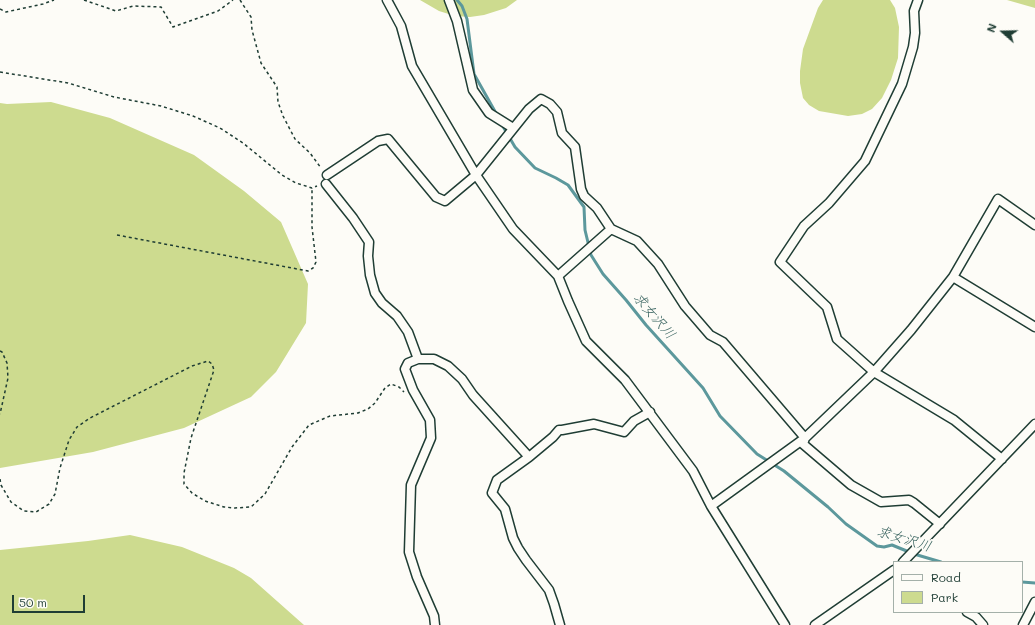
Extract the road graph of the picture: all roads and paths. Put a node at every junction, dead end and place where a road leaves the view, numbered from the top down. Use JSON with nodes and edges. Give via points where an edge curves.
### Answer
{"nodes":[{"id":1,"x":54,"y":0,"type":"edge"},
{"id":2,"x":84,"y":0,"type":"edge"},
{"id":3,"x":234,"y":0,"type":"edge"},
{"id":4,"x":240,"y":0,"type":"edge"},
{"id":5,"x":388,"y":0,"type":"edge"},
{"id":6,"x":449,"y":0,"type":"edge"},
{"id":7,"x":918,"y":0,"type":"edge"},
{"id":8,"x":0,"y":9,"type":"edge"},
{"id":9,"x":0,"y":72,"type":"edge"},
{"id":10,"x":513,"y":128,"type":"junction"},
{"id":11,"x":476,"y":175,"type":"junction"},
{"id":12,"x":327,"y":179,"type":"junction"},
{"id":13,"x":1035,"y":225,"type":"edge"},
{"id":14,"x":610,"y":229,"type":"junction"},
{"id":15,"x":117,"y":235,"type":"dead end"},
{"id":16,"x":558,"y":276,"type":"junction"},
{"id":17,"x":953,"y":277,"type":"junction"},
{"id":18,"x":1035,"y":327,"type":"edge"},
{"id":19,"x":0,"y":351,"type":"edge"},
{"id":20,"x":418,"y":359,"type":"junction"},
{"id":21,"x":874,"y":372,"type":"junction"},
{"id":22,"x":405,"y":393,"type":"dead end"},
{"id":23,"x":650,"y":412,"type":"junction"},
{"id":24,"x":0,"y":414,"type":"edge"},
{"id":25,"x":1035,"y":424,"type":"edge"},
{"id":26,"x":805,"y":438,"type":"junction"},
{"id":27,"x":529,"y":457,"type":"junction"},
{"id":28,"x":1002,"y":459,"type":"junction"},
{"id":29,"x":0,"y":479,"type":"edge"},
{"id":30,"x":711,"y":506,"type":"junction"},
{"id":31,"x":940,"y":524,"type":"junction"},
{"id":32,"x":904,"y":561,"type":"edge"},
{"id":33,"x":893,"y":571,"type":"edge"},
{"id":34,"x":1035,"y":602,"type":"edge"},
{"id":35,"x":969,"y":613,"type":"edge"},
{"id":36,"x":435,"y":625,"type":"edge"},
{"id":37,"x":560,"y":625,"type":"edge"},
{"id":38,"x":785,"y":625,"type":"edge"},
{"id":39,"x":815,"y":625,"type":"edge"},
{"id":40,"x":983,"y":625,"type":"edge"},
{"id":41,"x":1023,"y":625,"type":"edge"}],
"edges":[{"from":1,"to":8,"type":"path","via":[[6,12]]},
{"from":2,"to":3,"type":"path","via":[[116,11],[132,6],[161,6],[174,27],[218,11]]},
{"from":4,"to":12,"type":"path","via":[[251,17],[261,64],[277,87],[278,102],[283,116],[295,139],[310,153]]},
{"from":5,"to":11,"type":"street","via":[[402,26],[412,66]]},
{"from":6,"to":10,"type":"street","via":[[457,21],[473,90],[489,113]]},
{"from":7,"to":21,"type":"street","via":[[914,10],[915,33],[902,84],[865,161],[829,203],[804,226],[780,262],[827,307],[837,339]]},
{"from":9,"to":15,"type":"path","via":[[68,83],[114,97],[161,106],[220,128],[282,175],[312,188],[312,227],[316,262],[308,272]]},
{"from":10,"to":11,"type":"street"},
{"from":10,"to":14,"type":"street","via":[[541,99],[550,104],[557,112],[562,133],[574,146],[584,196]]},
{"from":11,"to":12,"type":"street","via":[[445,202],[436,196],[388,139],[378,140]]},
{"from":11,"to":16,"type":"street","via":[[513,229]]},
{"from":12,"to":20,"type":"street","via":[[369,242],[370,275],[375,293],[408,332]]},
{"from":13,"to":17,"type":"street","via":[[998,199]]},
{"from":14,"to":16,"type":"street"},
{"from":14,"to":26,"type":"street","via":[[637,242],[658,264],[685,306],[710,335],[723,342]]},
{"from":16,"to":23,"type":"street","via":[[586,341],[625,380]]},
{"from":17,"to":18,"type":"street"},
{"from":17,"to":21,"type":"street"},
{"from":19,"to":24,"type":"path","via":[[7,363],[8,378]]},
{"from":20,"to":27,"type":"street","via":[[434,359],[448,366]]},
{"from":20,"to":36,"type":"street","via":[[408,363],[405,369],[413,390],[430,420],[431,438],[411,486],[409,552],[434,616]]},
{"from":21,"to":26,"type":"street"},
{"from":21,"to":28,"type":"street","via":[[954,420]]},
{"from":22,"to":29,"type":"path","via":[[391,384],[368,409],[330,416],[309,425],[292,447],[265,494],[251,507],[224,507],[205,501],[184,484],[191,438],[214,370],[208,361],[192,366],[77,427],[69,440],[55,494],[49,504],[36,512],[24,512],[11,502]]},
{"from":23,"to":27,"type":"street","via":[[634,421],[624,432],[594,424],[559,430]]},
{"from":23,"to":30,"type":"street","via":[[693,471]]},
{"from":25,"to":28,"type":"street"},
{"from":26,"to":30,"type":"street"},
{"from":26,"to":31,"type":"street","via":[[803,444],[851,485],[881,502],[909,500]]},
{"from":27,"to":37,"type":"street","via":[[497,480],[492,493],[505,509],[518,548],[549,590]]},
{"from":28,"to":31,"type":"street"},
{"from":30,"to":38,"type":"street"},
{"from":31,"to":32,"type":"street"},
{"from":33,"to":39,"type":"street"},
{"from":34,"to":41,"type":"street"},
{"from":35,"to":40,"type":"street"}]}
